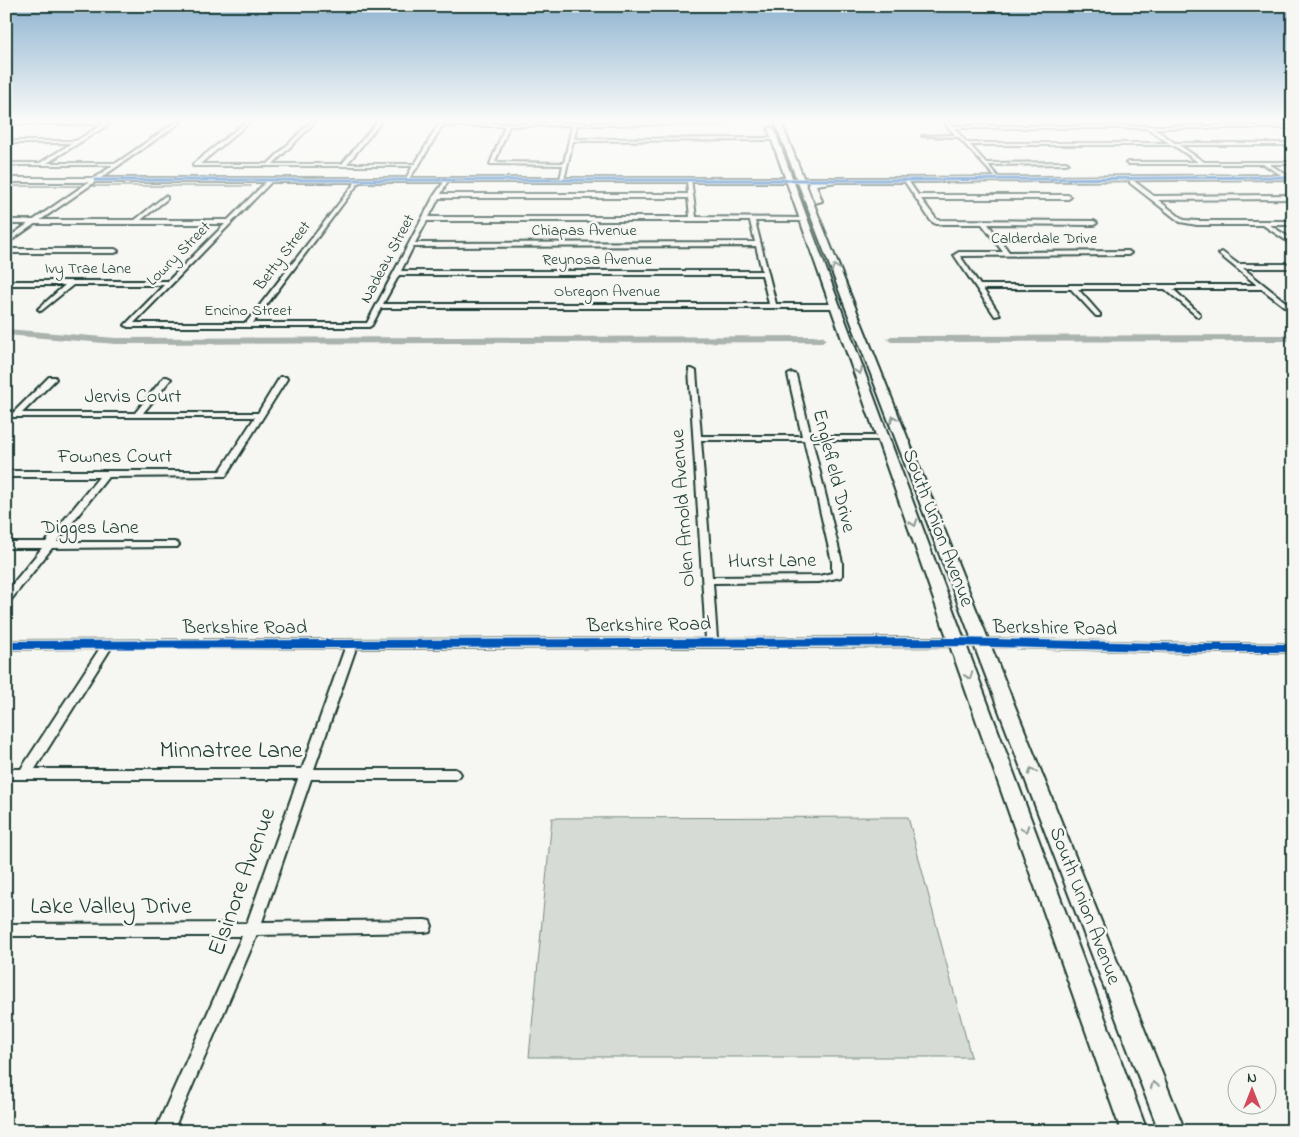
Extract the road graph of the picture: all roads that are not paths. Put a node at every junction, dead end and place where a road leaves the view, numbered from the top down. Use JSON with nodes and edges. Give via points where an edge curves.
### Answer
{"nodes":[{"id":1,"x":101,"y":175,"type":"edge"},
{"id":2,"x":410,"y":175,"type":"edge"},
{"id":3,"x":563,"y":175,"type":"edge"},
{"id":4,"x":786,"y":175,"type":"edge"},
{"id":5,"x":792,"y":175,"type":"edge"},
{"id":6,"x":798,"y":175,"type":"edge"},
{"id":7,"x":994,"y":175,"type":"edge"},
{"id":8,"x":997,"y":178,"type":"junction"},
{"id":9,"x":1200,"y":178,"type":"junction"},
{"id":10,"x":1291,"y":179,"type":"edge"},
{"id":11,"x":6,"y":180,"type":"edge"},
{"id":12,"x":94,"y":180,"type":"junction"},
{"id":13,"x":270,"y":180,"type":"junction"},
{"id":14,"x":358,"y":180,"type":"junction"},
{"id":15,"x":407,"y":180,"type":"junction"},
{"id":16,"x":446,"y":180,"type":"junction"},
{"id":17,"x":562,"y":180,"type":"junction"},
{"id":18,"x":689,"y":180,"type":"junction"},
{"id":19,"x":788,"y":180,"type":"junction"},
{"id":20,"x":800,"y":180,"type":"junction"},
{"id":21,"x":834,"y":180,"type":"junction"},
{"id":22,"x":905,"y":180,"type":"junction"},
{"id":23,"x":926,"y":182,"type":"junction"},
{"id":24,"x":1132,"y":182,"type":"junction"},
{"id":25,"x":437,"y":196,"type":"junction"},
{"id":26,"x":691,"y":196,"type":"junction"},
{"id":27,"x":918,"y":197,"type":"junction"},
{"id":28,"x":1068,"y":197,"type":"dead end"},
{"id":29,"x":1293,"y":197,"type":"edge"},
{"id":30,"x":165,"y":198,"type":"dead end"},
{"id":31,"x":1152,"y":198,"type":"junction"},
{"id":32,"x":796,"y":203,"type":"junction"},
{"id":33,"x":814,"y":214,"type":"junction"},
{"id":34,"x":425,"y":219,"type":"junction"},
{"id":35,"x":693,"y":219,"type":"junction"},
{"id":36,"x":752,"y":219,"type":"junction"},
{"id":37,"x":803,"y":219,"type":"junction"},
{"id":38,"x":6,"y":222,"type":"edge"},
{"id":39,"x":34,"y":222,"type":"junction"},
{"id":40,"x":136,"y":222,"type":"junction"},
{"id":41,"x":229,"y":222,"type":"junction"},
{"id":42,"x":984,"y":223,"type":"junction"},
{"id":43,"x":1094,"y":223,"type":"dead end"},
{"id":44,"x":1264,"y":223,"type":"junction"},
{"id":45,"x":1293,"y":223,"type":"edge"},
{"id":46,"x":6,"y":242,"type":"edge"},
{"id":47,"x":1293,"y":243,"type":"edge"},
{"id":48,"x":757,"y":244,"type":"junction"},
{"id":49,"x":412,"y":245,"type":"junction"},
{"id":50,"x":6,"y":250,"type":"edge"},
{"id":51,"x":115,"y":250,"type":"dead end"},
{"id":52,"x":1007,"y":253,"type":"junction"},
{"id":53,"x":1128,"y":253,"type":"dead end"},
{"id":54,"x":1222,"y":254,"type":"dead end"},
{"id":55,"x":1237,"y":266,"type":"junction"},
{"id":56,"x":1293,"y":266,"type":"edge"},
{"id":57,"x":396,"y":273,"type":"junction"},
{"id":58,"x":765,"y":273,"type":"junction"},
{"id":59,"x":6,"y":283,"type":"edge"},
{"id":60,"x":71,"y":283,"type":"junction"},
{"id":61,"x":169,"y":283,"type":"junction"},
{"id":62,"x":978,"y":286,"type":"junction"},
{"id":63,"x":1073,"y":287,"type":"junction"},
{"id":64,"x":1167,"y":287,"type":"junction"},
{"id":65,"x":1262,"y":287,"type":"junction"},
{"id":66,"x":379,"y":306,"type":"junction"},
{"id":67,"x":773,"y":306,"type":"junction"},
{"id":68,"x":835,"y":306,"type":"junction"},
{"id":69,"x":40,"y":309,"type":"dead end"},
{"id":70,"x":1293,"y":311,"type":"edge"},
{"id":71,"x":997,"y":315,"type":"dead end"},
{"id":72,"x":1098,"y":315,"type":"dead end"},
{"id":73,"x":1198,"y":315,"type":"dead end"},
{"id":74,"x":128,"y":325,"type":"joint"},
{"id":75,"x":248,"y":325,"type":"junction"},
{"id":76,"x":369,"y":325,"type":"joint"},
{"id":77,"x":692,"y":371,"type":"dead end"},
{"id":78,"x":792,"y":375,"type":"dead end"},
{"id":79,"x":52,"y":379,"type":"dead end"},
{"id":80,"x":167,"y":379,"type":"dead end"},
{"id":81,"x":282,"y":379,"type":"dead end"},
{"id":82,"x":10,"y":415,"type":"edge"},
{"id":83,"x":137,"y":415,"type":"junction"},
{"id":84,"x":260,"y":415,"type":"junction"},
{"id":85,"x":697,"y":438,"type":"junction"},
{"id":86,"x":807,"y":438,"type":"junction"},
{"id":87,"x":883,"y":438,"type":"junction"},
{"id":88,"x":6,"y":474,"type":"edge"},
{"id":89,"x":106,"y":474,"type":"junction"},
{"id":90,"x":6,"y":545,"type":"edge"},
{"id":91,"x":50,"y":545,"type":"junction"},
{"id":92,"x":174,"y":545,"type":"dead end"},
{"id":93,"x":837,"y":575,"type":"joint"},
{"id":94,"x":707,"y":580,"type":"junction"},
{"id":95,"x":6,"y":599,"type":"edge"},
{"id":96,"x":712,"y":642,"type":"junction"},
{"id":97,"x":957,"y":642,"type":"junction"},
{"id":98,"x":6,"y":644,"type":"edge"},
{"id":99,"x":108,"y":644,"type":"junction"},
{"id":100,"x":352,"y":644,"type":"junction"},
{"id":101,"x":982,"y":644,"type":"junction"},
{"id":102,"x":1293,"y":648,"type":"edge"},
{"id":103,"x":6,"y":774,"type":"edge"},
{"id":104,"x":25,"y":774,"type":"junction"},
{"id":105,"x":306,"y":774,"type":"junction"},
{"id":106,"x":455,"y":774,"type":"dead end"},
{"id":107,"x":425,"y":926,"type":"dead end"},
{"id":108,"x":252,"y":929,"type":"junction"},
{"id":109,"x":6,"y":930,"type":"edge"},
{"id":110,"x":164,"y":1131,"type":"edge"},
{"id":111,"x":1134,"y":1131,"type":"edge"},
{"id":112,"x":1172,"y":1131,"type":"edge"}],
"edges":[{"from":1,"to":12,"type":"street"},
{"from":2,"to":15,"type":"street"},
{"from":3,"to":17,"type":"street"},
{"from":4,"to":19,"type":"main road","name":"South Union Avenue"},
{"from":5,"to":20,"type":"main road"},
{"from":6,"to":20,"type":"main road","name":"South Union Avenue"},
{"from":7,"to":8,"type":"street"},
{"from":8,"to":9,"type":"main road"},
{"from":8,"to":22,"type":"main road"},
{"from":8,"to":23,"type":"main road"},
{"from":9,"to":10,"type":"main road"},
{"from":9,"to":24,"type":"main road"},
{"from":10,"to":24,"type":"main road"},
{"from":11,"to":12,"type":"main road"},
{"from":12,"to":13,"type":"main road"},
{"from":12,"to":39,"type":"street"},
{"from":13,"to":14,"type":"main road"},
{"from":13,"to":41,"type":"street","name":"Lowry Street"},
{"from":14,"to":15,"type":"main road"},
{"from":14,"to":75,"type":"street","name":"Betty Street"},
{"from":15,"to":16,"type":"main road"},
{"from":16,"to":17,"type":"main road"},
{"from":16,"to":25,"type":"street","name":"Nadeau Street"},
{"from":17,"to":18,"type":"main road"},
{"from":18,"to":19,"type":"main road"},
{"from":18,"to":26,"type":"street"},
{"from":19,"to":20,"type":"main road"},
{"from":19,"to":32,"type":"main road","name":"South Union Avenue"},
{"from":19,"to":33,"type":"main road","via":[[796,184],[803,201]]},
{"from":20,"to":21,"type":"main road"},
{"from":20,"to":33,"type":"main road","name":"South Union Avenue"},
{"from":21,"to":22,"type":"main road"},
{"from":21,"to":33,"type":"main road","via":[[812,184],[819,202]]},
{"from":22,"to":23,"type":"main road"},
{"from":22,"to":27,"type":"street"},
{"from":23,"to":24,"type":"main road"},
{"from":24,"to":31,"type":"street"},
{"from":25,"to":26,"type":"street"},
{"from":25,"to":34,"type":"street","name":"Nadeau Street"},
{"from":26,"to":35,"type":"street"},
{"from":27,"to":28,"type":"street"},
{"from":27,"to":42,"type":"street","via":[[936,222]]},
{"from":29,"to":31,"type":"street"},
{"from":30,"to":40,"type":"street"},
{"from":31,"to":44,"type":"street","via":[[1182,221]]},
{"from":32,"to":33,"type":"main road","via":[[805,209],[811,222]]},
{"from":32,"to":37,"type":"main road","name":"South Union Avenue"},
{"from":101,"to":33,"type":"main road","name":"South Union Avenue","one_way":true},
{"from":34,"to":35,"type":"street"},
{"from":34,"to":49,"type":"street","name":"Nadeau Street"},
{"from":35,"to":36,"type":"street"},
{"from":36,"to":37,"type":"street"},
{"from":36,"to":48,"type":"street"},
{"from":37,"to":68,"type":"main road","name":"South Union Avenue"},
{"from":38,"to":39,"type":"street"},
{"from":39,"to":40,"type":"street"},
{"from":39,"to":46,"type":"street"},
{"from":40,"to":41,"type":"street"},
{"from":41,"to":61,"type":"street","name":"Lowry Street"},
{"from":42,"to":43,"type":"street"},
{"from":42,"to":52,"type":"street"},
{"from":44,"to":45,"type":"street"},
{"from":44,"to":47,"type":"street"},
{"from":48,"to":49,"type":"street","name":"Chiapas Avenue"},
{"from":48,"to":58,"type":"street"},
{"from":49,"to":57,"type":"street","name":"Nadeau Street"},
{"from":50,"to":51,"type":"street"},
{"from":52,"to":53,"type":"street","name":"Calderdale Drive"},
{"from":52,"to":62,"type":"street","name":"Calderdale Drive","via":[[957,256]]},
{"from":54,"to":55,"type":"street"},
{"from":55,"to":56,"type":"street"},
{"from":55,"to":65,"type":"street"},
{"from":57,"to":58,"type":"street","name":"Reynosa Avenue"},
{"from":57,"to":66,"type":"street","name":"Nadeau Street"},
{"from":58,"to":67,"type":"street"},
{"from":59,"to":60,"type":"street","name":"Ivy Trae Lane"},
{"from":60,"to":61,"type":"street","name":"Ivy Trae Lane"},
{"from":60,"to":69,"type":"street"},
{"from":61,"to":74,"type":"street","name":"Lowry Street"},
{"from":62,"to":63,"type":"street"},
{"from":62,"to":71,"type":"street"},
{"from":63,"to":64,"type":"street"},
{"from":63,"to":72,"type":"street"},
{"from":64,"to":65,"type":"street"},
{"from":64,"to":73,"type":"street"},
{"from":65,"to":70,"type":"street"},
{"from":66,"to":67,"type":"street","name":"Obregon Avenue"},
{"from":66,"to":76,"type":"street","name":"Nadeau Street"},
{"from":67,"to":68,"type":"street","name":"Obregon Avenue"},
{"from":68,"to":87,"type":"main road","name":"South Union Avenue","one_way":true},
{"from":74,"to":75,"type":"street","name":"Encino Street"},
{"from":75,"to":76,"type":"street","name":"Encino Street"},
{"from":77,"to":85,"type":"street","name":"Olen Arnold Avenue"},
{"from":78,"to":86,"type":"street","name":"Englefield Drive"},
{"from":79,"to":82,"type":"street"},
{"from":80,"to":83,"type":"street"},
{"from":81,"to":84,"type":"street"},
{"from":82,"to":83,"type":"street","name":"Jervis Court"},
{"from":83,"to":84,"type":"street","name":"Jervis Court"},
{"from":84,"to":89,"type":"street","name":"Fownes Court","via":[[223,474]]},
{"from":85,"to":86,"type":"street"},
{"from":85,"to":94,"type":"street","name":"Olen Arnold Avenue"},
{"from":86,"to":87,"type":"street"},
{"from":86,"to":93,"type":"street","name":"Englefield Drive","via":[[837,562]]},
{"from":87,"to":97,"type":"main road","name":"South Union Avenue","one_way":true},
{"from":88,"to":89,"type":"street","name":"Fownes Court"},
{"from":89,"to":91,"type":"street"},
{"from":90,"to":91,"type":"street","name":"Digges Lane"},
{"from":91,"to":92,"type":"street","name":"Digges Lane"},
{"from":91,"to":95,"type":"street"},
{"from":93,"to":94,"type":"street","name":"Hurst Lane","via":[[819,579]]},
{"from":94,"to":96,"type":"street","name":"Olen Arnold Avenue"},
{"from":96,"to":97,"type":"street","name":"Berkshire Road"},
{"from":96,"to":100,"type":"street","name":"Berkshire Road"},
{"from":97,"to":101,"type":"street","name":"Berkshire Road"},
{"from":97,"to":111,"type":"main road","name":"South Union Avenue","one_way":true},
{"from":98,"to":99,"type":"street","name":"Berkshire Road"},
{"from":99,"to":100,"type":"street","name":"Berkshire Road"},
{"from":99,"to":104,"type":"street"},
{"from":100,"to":105,"type":"street","name":"Elsinore Avenue"},
{"from":101,"to":102,"type":"street","name":"Berkshire Road"},
{"from":112,"to":101,"type":"main road","name":"South Union Avenue","one_way":true},
{"from":103,"to":104,"type":"street","name":"Minnatree Lane"},
{"from":104,"to":105,"type":"street","name":"Minnatree Lane"},
{"from":105,"to":106,"type":"street","name":"Minnatree Lane"},
{"from":105,"to":108,"type":"street","name":"Elsinore Avenue"},
{"from":107,"to":108,"type":"street","name":"Lake Valley Drive"},
{"from":108,"to":109,"type":"street","name":"Lake Valley Drive"},
{"from":108,"to":110,"type":"street","name":"Elsinore Avenue"}]}
